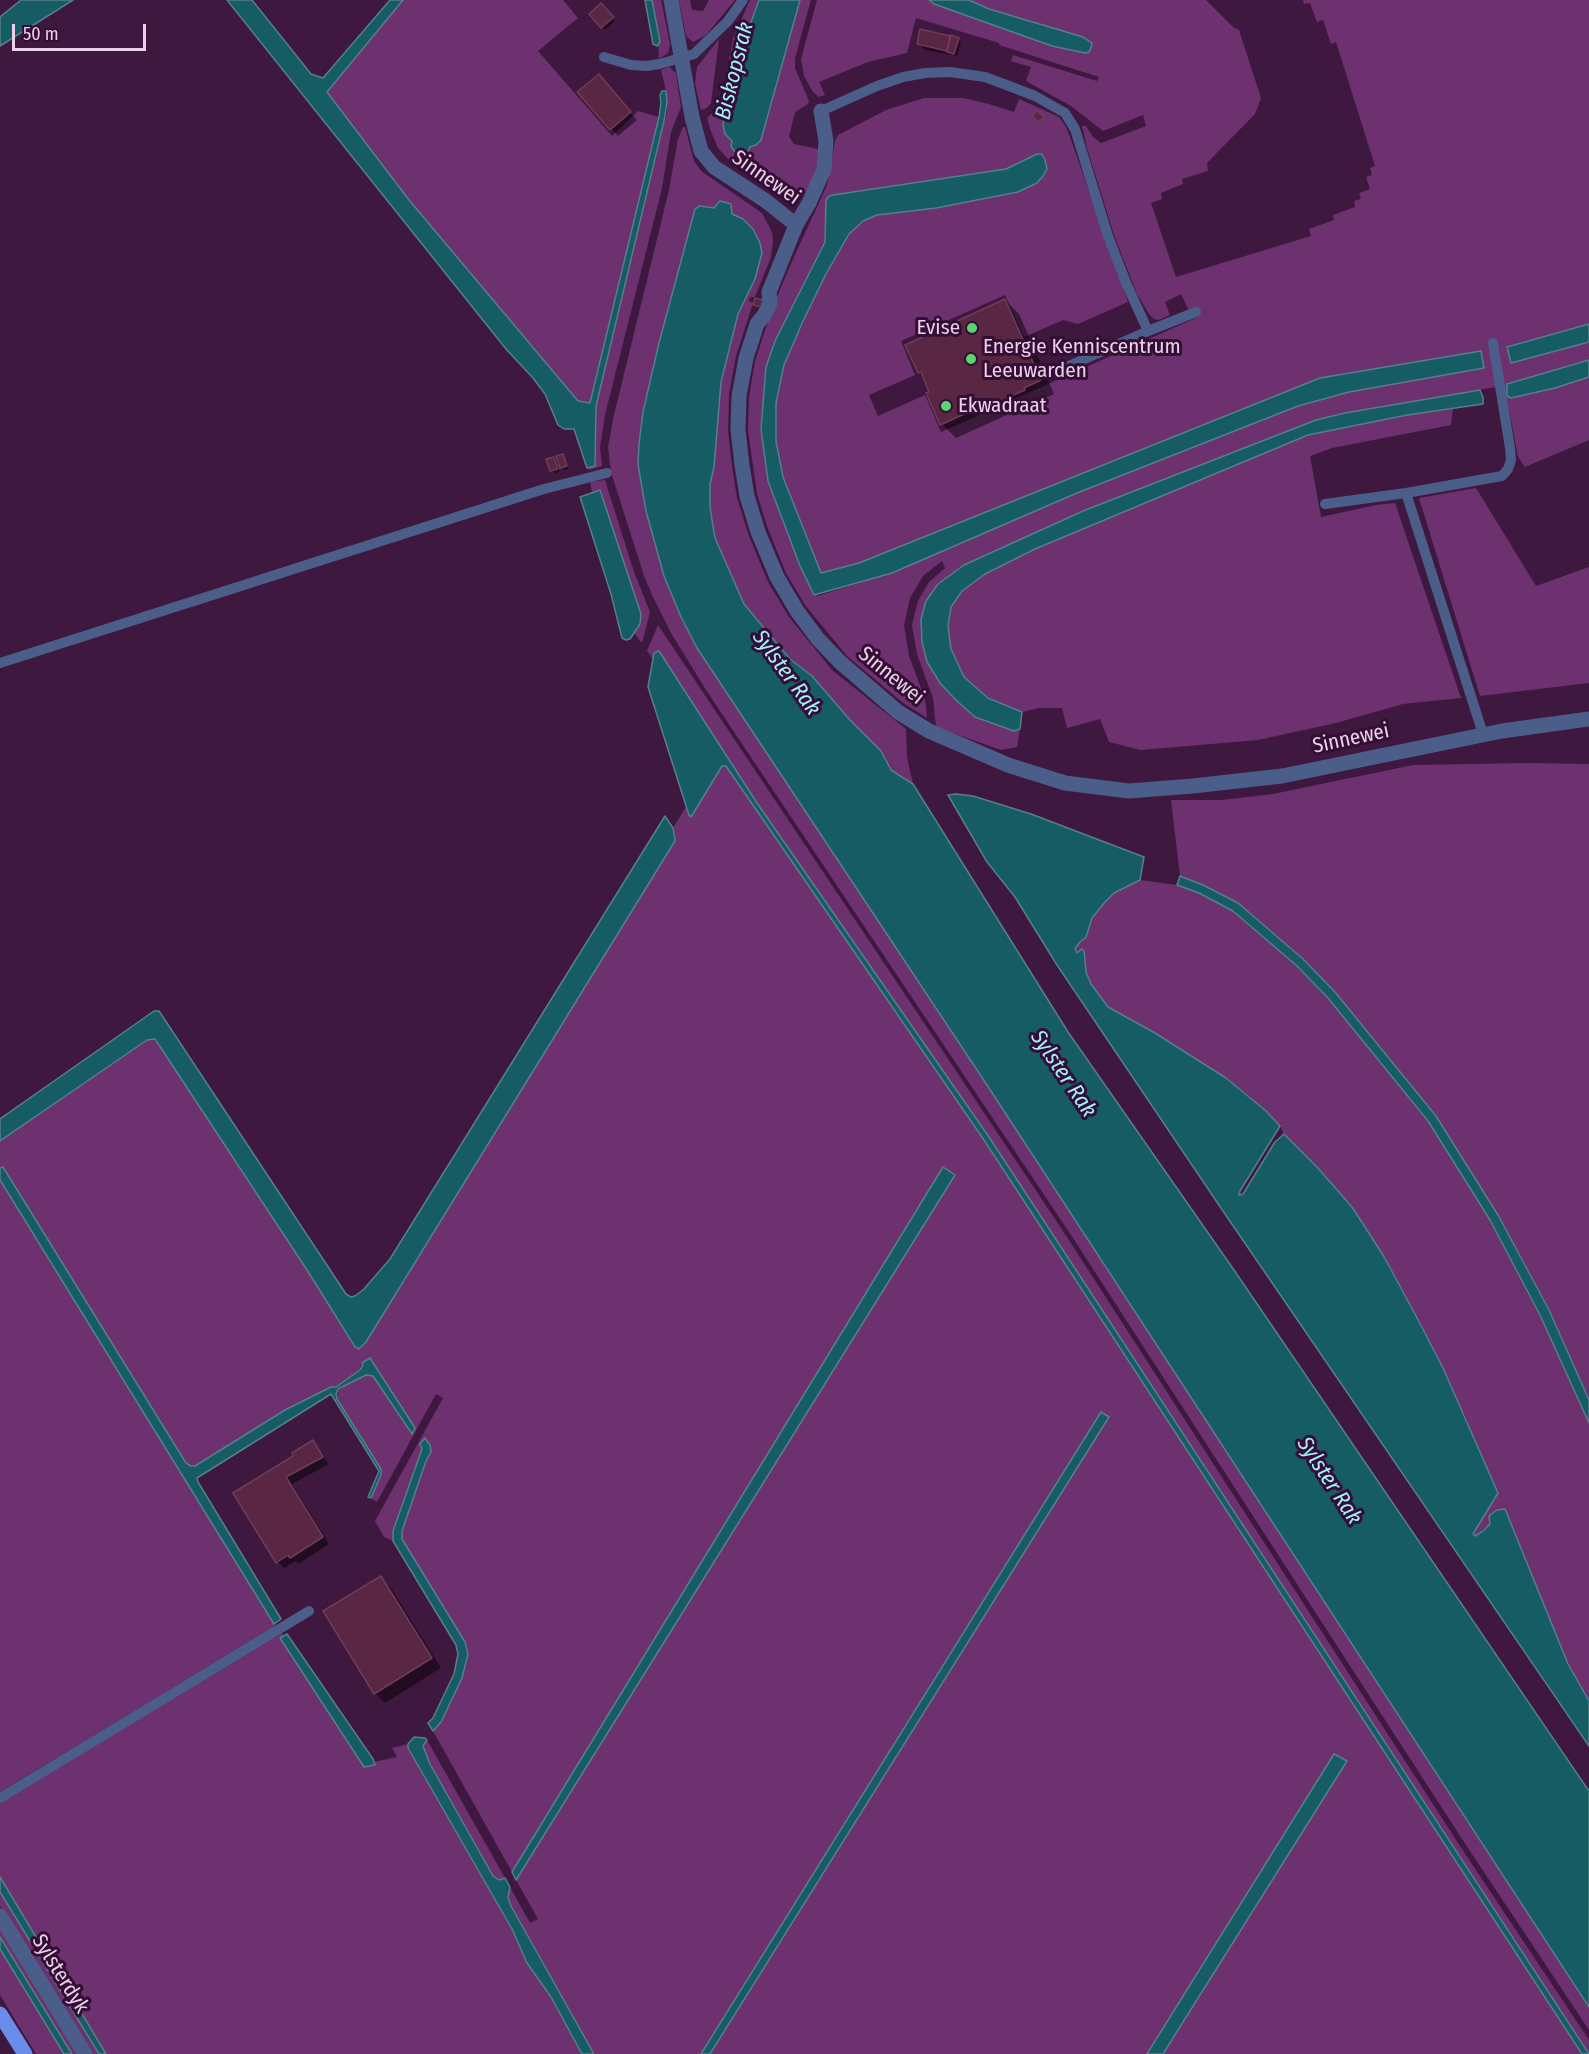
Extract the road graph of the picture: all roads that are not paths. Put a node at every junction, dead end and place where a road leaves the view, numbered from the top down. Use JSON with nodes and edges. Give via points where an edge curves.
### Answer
{"nodes":[{"id":1,"x":671,"y":0,"type":"edge"},
{"id":2,"x":743,"y":0,"type":"edge"},
{"id":3,"x":604,"y":57,"type":"dead end"},
{"id":4,"x":683,"y":58,"type":"junction"},
{"id":5,"x":821,"y":111,"type":"joint"},
{"id":6,"x":796,"y":225,"type":"junction"},
{"id":7,"x":1196,"y":312,"type":"dead end"},
{"id":8,"x":1148,"y":330,"type":"junction"},
{"id":9,"x":1492,"y":343,"type":"dead end"},
{"id":10,"x":1053,"y":373,"type":"dead end"},
{"id":11,"x":607,"y":473,"type":"dead end"},
{"id":12,"x":1406,"y":493,"type":"junction"},
{"id":13,"x":1325,"y":504,"type":"dead end"},
{"id":14,"x":0,"y":663,"type":"edge"},
{"id":15,"x":1589,"y":718,"type":"edge"},
{"id":16,"x":1483,"y":734,"type":"junction"},
{"id":17,"x":309,"y":1611,"type":"dead end"},
{"id":18,"x":0,"y":1798,"type":"edge"},
{"id":19,"x":0,"y":1916,"type":"edge"},
{"id":20,"x":0,"y":2014,"type":"edge"},
{"id":21,"x":25,"y":2054,"type":"edge"},
{"id":22,"x":85,"y":2054,"type":"edge"}],
"edges":[{"from":1,"to":4,"type":"street","name":"Sinnewei"},
{"from":2,"to":4,"type":"lane","via":[[711,40]]},
{"from":3,"to":4,"type":"lane","via":[[646,66]]},
{"from":4,"to":6,"type":"street","name":"Sinnewei","via":[[692,117],[707,160]]},
{"from":5,"to":6,"type":"street","via":[[826,141],[824,170]]},
{"from":5,"to":8,"type":"lane","via":[[903,76],[950,72],[985,77],[1035,96],[1065,113],[1075,129],[1108,236]]},
{"from":6,"to":16,"type":"street","name":"Sinnewei","via":[[769,292],[770,303],[757,324],[739,396],[738,430],[747,496],[777,578],[797,611],[840,662],[898,712],[929,731],[1008,765],[1065,783],[1129,791],[1282,776]]},
{"from":7,"to":8,"type":"lane"},
{"from":8,"to":10,"type":"lane"},
{"from":9,"to":12,"type":"lane","via":[[1510,448],[1508,469],[1492,479]]},
{"from":11,"to":14,"type":"lane","via":[[544,489]]},
{"from":12,"to":13,"type":"lane"},
{"from":12,"to":16,"type":"lane"},
{"from":15,"to":16,"type":"street","name":"Sinnewei"},
{"from":17,"to":18,"type":"lane"},
{"from":19,"to":22,"type":"street","name":"Sylsterdyk"},
{"from":20,"to":21,"type":"main road"}]}
